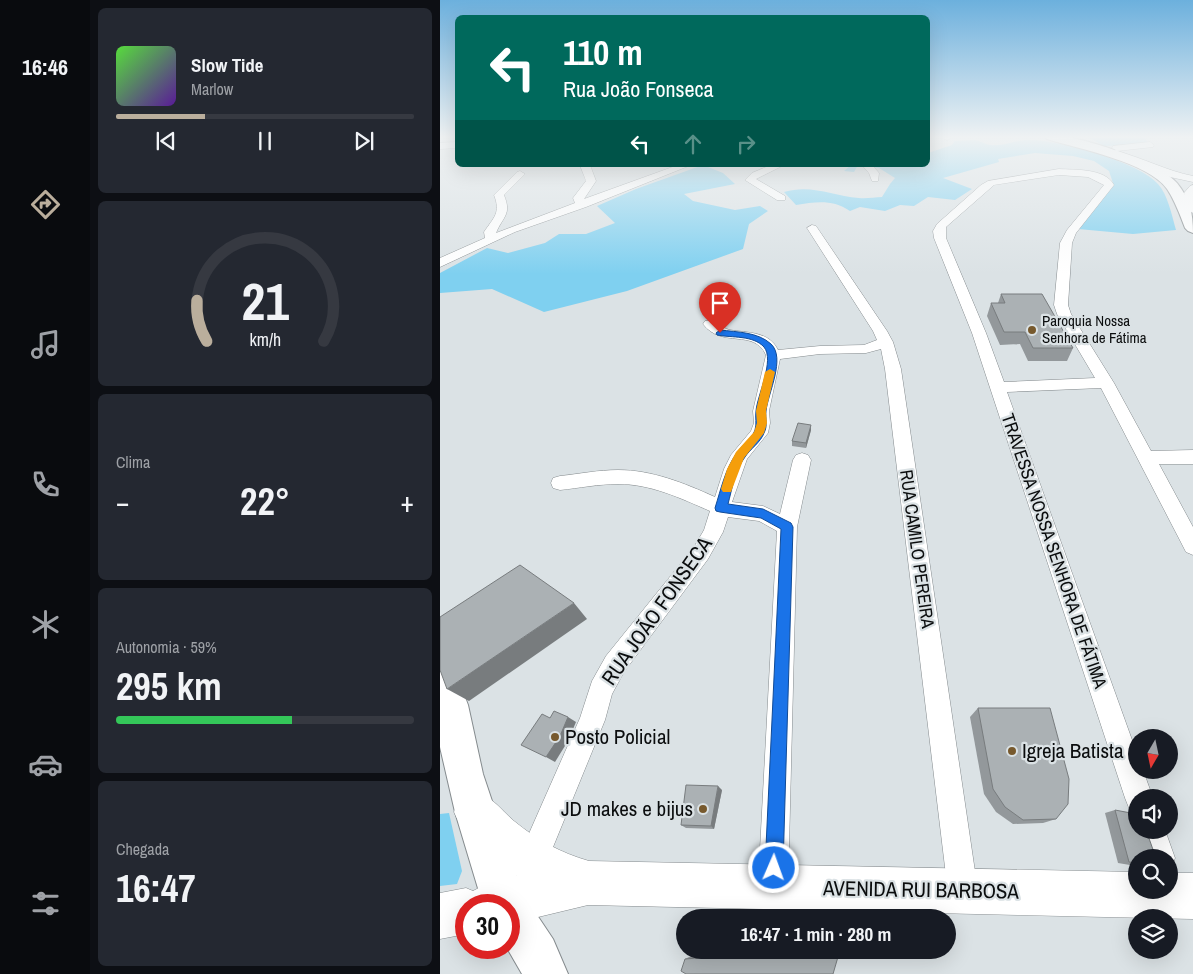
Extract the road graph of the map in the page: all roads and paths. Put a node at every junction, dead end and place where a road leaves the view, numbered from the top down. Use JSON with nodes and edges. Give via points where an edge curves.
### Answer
{"nodes":[{"id":1,"x":511,"y":182,"type":"edge"},
{"id":2,"x":591,"y":182,"type":"edge"},
{"id":3,"x":641,"y":182,"type":"edge"},
{"id":4,"x":754,"y":182,"type":"edge"},
{"id":5,"x":1000,"y":182,"type":"edge"},
{"id":6,"x":1107,"y":182,"type":"edge"},
{"id":7,"x":1168,"y":182,"type":"edge"},
{"id":8,"x":1181,"y":182,"type":"edge"},
{"id":9,"x":1191,"y":191,"type":"edge"},
{"id":10,"x":781,"y":198,"type":"dead end"},
{"id":11,"x":582,"y":205,"type":"junction"},
{"id":12,"x":1193,"y":210,"type":"edge"},
{"id":13,"x":812,"y":228,"type":"dead end"},
{"id":14,"x":1193,"y":228,"type":"edge"},
{"id":15,"x":491,"y":238,"type":"junction"},
{"id":16,"x":440,"y":262,"type":"edge"},
{"id":17,"x":967,"y":304,"type":"joint"},
{"id":18,"x":1064,"y":314,"type":"joint"},
{"id":19,"x":710,"y":324,"type":"dead end"},
{"id":20,"x":886,"y":342,"type":"junction"},
{"id":21,"x":773,"y":355,"type":"junction"},
{"id":22,"x":1106,"y":383,"type":"junction"},
{"id":23,"x":998,"y":387,"type":"junction"},
{"id":24,"x":1146,"y":458,"type":"junction"},
{"id":25,"x":1193,"y":458,"type":"edge"},
{"id":26,"x":802,"y":460,"type":"dead end"},
{"id":27,"x":560,"y":483,"type":"dead end"},
{"id":28,"x":720,"y":508,"type":"junction"},
{"id":29,"x":787,"y":527,"type":"junction"},
{"id":30,"x":1193,"y":546,"type":"edge"},
{"id":31,"x":440,"y":675,"type":"edge"},
{"id":32,"x":1136,"y":789,"type":"edge"},
{"id":33,"x":475,"y":812,"type":"junction"},
{"id":34,"x":532,"y":861,"type":"junction"},
{"id":35,"x":589,"y":883,"type":"junction"},
{"id":36,"x":1128,"y":885,"type":"edge"},
{"id":37,"x":773,"y":887,"type":"junction"},
{"id":38,"x":963,"y":892,"type":"junction"},
{"id":39,"x":480,"y":894,"type":"edge"},
{"id":40,"x":500,"y":894,"type":"edge"},
{"id":41,"x":520,"y":902,"type":"edge"},
{"id":42,"x":520,"y":945,"type":"edge"},
{"id":43,"x":545,"y":974,"type":"edge"}],
"edges":[{"from":1,"to":15,"type":"street","via":[[499,194],[503,212],[490,232]]},
{"from":2,"to":11,"type":"street","via":[[578,198]]},
{"from":3,"to":11,"type":"street"},
{"from":4,"to":10,"type":"street"},
{"from":5,"to":17,"type":"street","via":[[984,187],[939,231]]},
{"from":6,"to":18,"type":"street","via":[[1109,185],[1071,232],[1066,243],[1060,296]]},
{"from":7,"to":14,"type":"main road"},
{"from":8,"to":9,"type":"street"},
{"from":9,"to":12,"type":"street"},
{"from":11,"to":15,"type":"street"},
{"from":13,"to":20,"type":"street","name":"RUA CAMILO PEREIRA"},
{"from":15,"to":16,"type":"street"},
{"from":17,"to":23,"type":"street","name":"TRAVESSA NOSSA SENHORA DE FÁTIMA"},
{"from":18,"to":22,"type":"street"},
{"from":19,"to":21,"type":"street","via":[[724,334],[756,338],[768,346]]},
{"from":20,"to":21,"type":"street","via":[[866,349]]},
{"from":20,"to":38,"type":"street","name":"RUA CAMILO PEREIRA","via":[[893,369]]},
{"from":21,"to":28,"type":"street","name":"RUA JOÃO FONSECA","via":[[759,433],[740,455]]},
{"from":22,"to":23,"type":"street"},
{"from":22,"to":24,"type":"street"},
{"from":23,"to":32,"type":"street","name":"TRAVESSA NOSSA SENHORA DE FÁTIMA"},
{"from":24,"to":25,"type":"street"},
{"from":24,"to":30,"type":"street"},
{"from":26,"to":29,"type":"street"},
{"from":27,"to":28,"type":"street","via":[[617,477],[641,479],[677,488]]},
{"from":28,"to":29,"type":"street","via":[[763,514]]},
{"from":28,"to":34,"type":"street","name":"RUA JOÃO FONSECA","via":[[713,532],[701,552],[615,664],[601,690],[592,720]]},
{"from":29,"to":37,"type":"street"},
{"from":31,"to":33,"type":"main road"},
{"from":33,"to":34,"type":"main road","via":[[502,840]]},
{"from":33,"to":39,"type":"main road"},
{"from":34,"to":35,"type":"main road","via":[[550,872]]},
{"from":34,"to":40,"type":"street","name":"RUA JOÃO FONSECA"},
{"from":35,"to":37,"type":"main road","name":"AVENIDA RUI BARBOSA"},
{"from":35,"to":41,"type":"main road"},
{"from":36,"to":38,"type":"main road","name":"AVENIDA RUI BARBOSA"},
{"from":37,"to":38,"type":"main road","name":"AVENIDA RUI BARBOSA"},
{"from":42,"to":43,"type":"main road"}]}
